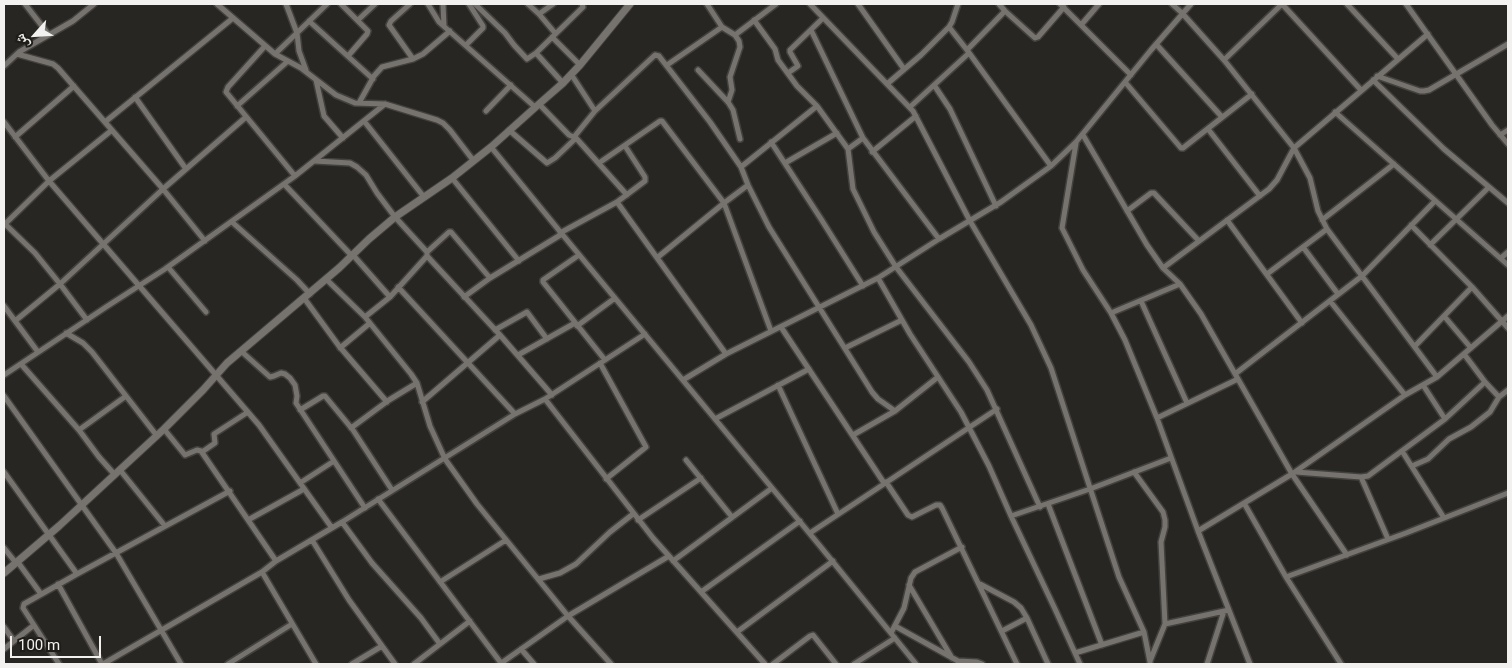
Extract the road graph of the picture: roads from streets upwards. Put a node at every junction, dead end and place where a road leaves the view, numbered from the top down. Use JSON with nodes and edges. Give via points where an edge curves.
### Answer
{"nodes":[{"id":1,"x":25,"y":4,"type":"edge"},
{"id":2,"x":94,"y":4,"type":"edge"},
{"id":3,"x":217,"y":4,"type":"edge"},
{"id":4,"x":286,"y":4,"type":"edge"},
{"id":5,"x":327,"y":4,"type":"edge"},
{"id":6,"x":341,"y":4,"type":"edge"},
{"id":7,"x":375,"y":4,"type":"edge"},
{"id":8,"x":410,"y":4,"type":"edge"},
{"id":9,"x":428,"y":4,"type":"edge"},
{"id":10,"x":443,"y":4,"type":"edge"},
{"id":11,"x":469,"y":4,"type":"edge"},
{"id":12,"x":475,"y":4,"type":"edge"},
{"id":13,"x":528,"y":4,"type":"edge"},
{"id":14,"x":553,"y":4,"type":"edge"},
{"id":15,"x":582,"y":4,"type":"edge"},
{"id":16,"x":630,"y":4,"type":"edge"},
{"id":17,"x":707,"y":4,"type":"edge"},
{"id":18,"x":776,"y":4,"type":"edge"},
{"id":19,"x":810,"y":4,"type":"edge"},
{"id":20,"x":858,"y":4,"type":"edge"},
{"id":21,"x":999,"y":4,"type":"edge"},
{"id":22,"x":1099,"y":4,"type":"edge"},
{"id":23,"x":1172,"y":4,"type":"edge"},
{"id":24,"x":1191,"y":4,"type":"edge"},
{"id":25,"x":1282,"y":4,"type":"edge"},
{"id":26,"x":1347,"y":4,"type":"edge"},
{"id":27,"x":1406,"y":4,"type":"edge"},
{"id":28,"x":956,"y":5,"type":"edge"},
{"id":29,"x":1062,"y":6,"type":"edge"},
{"id":30,"x":1184,"y":9,"type":"edge"},
{"id":31,"x":1005,"y":11,"type":"junction"},
{"id":32,"x":539,"y":14,"type":"junction"},
{"id":33,"x":233,"y":18,"type":"junction"},
{"id":34,"x":823,"y":18,"type":"junction"},
{"id":35,"x":358,"y":20,"type":"junction"},
{"id":36,"x":754,"y":20,"type":"junction"},
{"id":37,"x":309,"y":21,"type":"junction"},
{"id":38,"x":1081,"y":25,"type":"junction"},
{"id":39,"x":444,"y":26,"type":"junction"},
{"id":40,"x":949,"y":27,"type":"junction"},
{"id":41,"x":722,"y":28,"type":"junction"},
{"id":42,"x":811,"y":30,"type":"junction"},
{"id":43,"x":450,"y":31,"type":"junction"},
{"id":44,"x":297,"y":33,"type":"junction"},
{"id":45,"x":1428,"y":34,"type":"junction"},
{"id":46,"x":49,"y":35,"type":"junction"},
{"id":47,"x":554,"y":35,"type":"junction"},
{"id":48,"x":735,"y":35,"type":"junction"},
{"id":49,"x":1156,"y":44,"type":"junction"},
{"id":50,"x":1508,"y":44,"type":"edge"},
{"id":51,"x":466,"y":45,"type":"junction"},
{"id":52,"x":265,"y":46,"type":"junction"},
{"id":53,"x":968,"y":51,"type":"junction"},
{"id":54,"x":536,"y":52,"type":"junction"},
{"id":55,"x":17,"y":54,"type":"junction"},
{"id":56,"x":275,"y":54,"type":"junction"},
{"id":57,"x":348,"y":56,"type":"junction"},
{"id":58,"x":414,"y":59,"type":"junction"},
{"id":59,"x":1398,"y":59,"type":"junction"},
{"id":60,"x":1224,"y":60,"type":"junction"},
{"id":61,"x":288,"y":61,"type":"junction"},
{"id":62,"x":4,"y":65,"type":"edge"},
{"id":63,"x":580,"y":65,"type":"junction"},
{"id":64,"x":666,"y":65,"type":"junction"},
{"id":65,"x":698,"y":70,"type":"dead end"},
{"id":66,"x":904,"y":70,"type":"junction"},
{"id":67,"x":306,"y":72,"type":"junction"},
{"id":68,"x":788,"y":73,"type":"junction"},
{"id":69,"x":571,"y":74,"type":"junction"},
{"id":70,"x":1456,"y":74,"type":"junction"},
{"id":71,"x":1131,"y":75,"type":"junction"},
{"id":72,"x":373,"y":78,"type":"junction"},
{"id":73,"x":1375,"y":78,"type":"junction"},
{"id":74,"x":316,"y":80,"type":"junction"},
{"id":75,"x":1125,"y":82,"type":"junction"},
{"id":76,"x":563,"y":83,"type":"junction"},
{"id":77,"x":887,"y":84,"type":"junction"},
{"id":78,"x":934,"y":85,"type":"junction"},
{"id":79,"x":74,"y":86,"type":"junction"},
{"id":80,"x":511,"y":86,"type":"junction"},
{"id":81,"x":1361,"y":90,"type":"junction"},
{"id":82,"x":1252,"y":94,"type":"junction"},
{"id":83,"x":135,"y":97,"type":"junction"},
{"id":84,"x":728,"y":102,"type":"junction"},
{"id":85,"x":359,"y":103,"type":"junction"},
{"id":86,"x":385,"y":104,"type":"junction"},
{"id":87,"x":237,"y":106,"type":"junction"},
{"id":88,"x":537,"y":106,"type":"junction"},
{"id":89,"x":818,"y":106,"type":"junction"},
{"id":90,"x":910,"y":107,"type":"junction"},
{"id":91,"x":486,"y":111,"type":"dead end"},
{"id":92,"x":595,"y":111,"type":"junction"},
{"id":93,"x":1335,"y":112,"type":"junction"},
{"id":94,"x":916,"y":116,"type":"junction"},
{"id":95,"x":246,"y":117,"type":"junction"},
{"id":96,"x":1222,"y":117,"type":"junction"},
{"id":97,"x":364,"y":121,"type":"junction"},
{"id":98,"x":4,"y":122,"type":"edge"},
{"id":99,"x":104,"y":122,"type":"junction"},
{"id":100,"x":1208,"y":129,"type":"junction"},
{"id":101,"x":112,"y":130,"type":"junction"},
{"id":102,"x":509,"y":130,"type":"junction"},
{"id":103,"x":1508,"y":130,"type":"edge"},
{"id":104,"x":837,"y":133,"type":"junction"},
{"id":105,"x":1083,"y":134,"type":"junction"},
{"id":106,"x":1500,"y":135,"type":"junction"},
{"id":107,"x":15,"y":137,"type":"junction"},
{"id":108,"x":343,"y":138,"type":"junction"},
{"id":109,"x":575,"y":138,"type":"junction"},
{"id":110,"x":863,"y":138,"type":"junction"},
{"id":111,"x":740,"y":139,"type":"dead end"},
{"id":112,"x":771,"y":142,"type":"junction"},
{"id":113,"x":1076,"y":142,"type":"junction"},
{"id":114,"x":1508,"y":144,"type":"edge"},
{"id":115,"x":625,"y":146,"type":"junction"},
{"id":116,"x":491,"y":147,"type":"junction"},
{"id":117,"x":1294,"y":148,"type":"junction"},
{"id":118,"x":848,"y":149,"type":"junction"},
{"id":119,"x":872,"y":152,"type":"junction"},
{"id":120,"x":473,"y":160,"type":"junction"},
{"id":121,"x":314,"y":161,"type":"junction"},
{"id":122,"x":600,"y":163,"type":"junction"},
{"id":123,"x":785,"y":163,"type":"junction"},
{"id":124,"x":1394,"y":164,"type":"junction"},
{"id":125,"x":1051,"y":166,"type":"junction"},
{"id":126,"x":741,"y":167,"type":"junction"},
{"id":127,"x":186,"y":169,"type":"junction"},
{"id":128,"x":295,"y":176,"type":"junction"},
{"id":129,"x":452,"y":178,"type":"junction"},
{"id":130,"x":49,"y":181,"type":"junction"},
{"id":131,"x":284,"y":184,"type":"junction"},
{"id":132,"x":748,"y":185,"type":"junction"},
{"id":133,"x":1490,"y":187,"type":"junction"},
{"id":134,"x":163,"y":189,"type":"junction"},
{"id":135,"x":627,"y":194,"type":"junction"},
{"id":136,"x":1260,"y":196,"type":"junction"},
{"id":137,"x":424,"y":197,"type":"junction"},
{"id":138,"x":1435,"y":201,"type":"junction"},
{"id":139,"x":617,"y":202,"type":"junction"},
{"id":140,"x":724,"y":203,"type":"junction"},
{"id":141,"x":1508,"y":203,"type":"edge"},
{"id":142,"x":996,"y":206,"type":"junction"},
{"id":143,"x":1127,"y":211,"type":"junction"},
{"id":144,"x":395,"y":217,"type":"junction"},
{"id":145,"x":1227,"y":220,"type":"junction"},
{"id":146,"x":1322,"y":220,"type":"junction"},
{"id":147,"x":1456,"y":220,"type":"junction"},
{"id":148,"x":970,"y":221,"type":"junction"},
{"id":149,"x":232,"y":222,"type":"junction"},
{"id":150,"x":4,"y":224,"type":"edge"},
{"id":151,"x":1412,"y":225,"type":"junction"},
{"id":152,"x":1327,"y":229,"type":"junction"},
{"id":153,"x":561,"y":233,"type":"junction"},
{"id":154,"x":939,"y":240,"type":"junction"},
{"id":155,"x":205,"y":241,"type":"junction"},
{"id":156,"x":1199,"y":241,"type":"junction"},
{"id":157,"x":104,"y":244,"type":"junction"},
{"id":158,"x":1430,"y":245,"type":"junction"},
{"id":159,"x":1303,"y":247,"type":"junction"},
{"id":160,"x":1508,"y":252,"type":"edge"},
{"id":161,"x":426,"y":254,"type":"junction"},
{"id":162,"x":352,"y":255,"type":"junction"},
{"id":163,"x":579,"y":255,"type":"junction"},
{"id":164,"x":658,"y":257,"type":"junction"},
{"id":165,"x":1501,"y":258,"type":"junction"},
{"id":166,"x":520,"y":261,"type":"junction"},
{"id":167,"x":1508,"y":265,"type":"edge"},
{"id":168,"x":168,"y":267,"type":"junction"},
{"id":169,"x":896,"y":267,"type":"junction"},
{"id":170,"x":1163,"y":268,"type":"junction"},
{"id":171,"x":1267,"y":274,"type":"junction"},
{"id":172,"x":1362,"y":276,"type":"junction"},
{"id":173,"x":490,"y":278,"type":"junction"},
{"id":174,"x":878,"y":278,"type":"junction"},
{"id":175,"x":326,"y":279,"type":"junction"},
{"id":176,"x":60,"y":284,"type":"junction"},
{"id":177,"x":1180,"y":284,"type":"junction"},
{"id":178,"x":139,"y":286,"type":"junction"},
{"id":179,"x":863,"y":286,"type":"junction"},
{"id":180,"x":398,"y":287,"type":"junction"},
{"id":181,"x":1472,"y":287,"type":"junction"},
{"id":182,"x":1338,"y":294,"type":"junction"},
{"id":183,"x":307,"y":296,"type":"junction"},
{"id":184,"x":390,"y":297,"type":"junction"},
{"id":185,"x":464,"y":297,"type":"junction"},
{"id":186,"x":615,"y":298,"type":"junction"},
{"id":187,"x":1141,"y":301,"type":"junction"},
{"id":188,"x":1330,"y":301,"type":"junction"},
{"id":189,"x":4,"y":306,"type":"edge"},
{"id":190,"x":820,"y":308,"type":"junction"},
{"id":191,"x":206,"y":312,"type":"dead end"},
{"id":192,"x":1111,"y":313,"type":"junction"},
{"id":193,"x":1444,"y":316,"type":"junction"},
{"id":194,"x":1508,"y":316,"type":"edge"},
{"id":195,"x":365,"y":317,"type":"junction"},
{"id":196,"x":87,"y":320,"type":"junction"},
{"id":197,"x":902,"y":320,"type":"junction"},
{"id":198,"x":15,"y":321,"type":"junction"},
{"id":199,"x":1503,"y":322,"type":"junction"},
{"id":200,"x":370,"y":323,"type":"junction"},
{"id":201,"x":1302,"y":323,"type":"junction"},
{"id":202,"x":576,"y":325,"type":"junction"},
{"id":203,"x":781,"y":327,"type":"junction"},
{"id":204,"x":1508,"y":328,"type":"edge"},
{"id":205,"x":495,"y":330,"type":"junction"},
{"id":206,"x":771,"y":331,"type":"junction"},
{"id":207,"x":66,"y":333,"type":"junction"},
{"id":208,"x":645,"y":334,"type":"junction"},
{"id":209,"x":500,"y":335,"type":"junction"},
{"id":210,"x":548,"y":339,"type":"junction"},
{"id":211,"x":1415,"y":346,"type":"junction"},
{"id":212,"x":340,"y":348,"type":"junction"},
{"id":213,"x":845,"y":348,"type":"junction"},
{"id":214,"x":1471,"y":348,"type":"junction"},
{"id":215,"x":241,"y":351,"type":"junction"},
{"id":216,"x":38,"y":352,"type":"junction"},
{"id":217,"x":726,"y":354,"type":"junction"},
{"id":218,"x":1464,"y":354,"type":"junction"},
{"id":219,"x":518,"y":356,"type":"junction"},
{"id":220,"x":605,"y":360,"type":"junction"},
{"id":221,"x":469,"y":363,"type":"junction"},
{"id":222,"x":600,"y":363,"type":"junction"},
{"id":223,"x":20,"y":364,"type":"junction"},
{"id":224,"x":809,"y":369,"type":"junction"},
{"id":225,"x":4,"y":375,"type":"edge"},
{"id":226,"x":216,"y":376,"type":"junction"},
{"id":227,"x":938,"y":377,"type":"junction"},
{"id":228,"x":1237,"y":377,"type":"junction"},
{"id":229,"x":1437,"y":377,"type":"junction"},
{"id":230,"x":683,"y":380,"type":"junction"},
{"id":231,"x":1485,"y":382,"type":"junction"},
{"id":232,"x":417,"y":383,"type":"junction"},
{"id":233,"x":778,"y":385,"type":"junction"},
{"id":234,"x":1423,"y":385,"type":"junction"},
{"id":235,"x":1508,"y":390,"type":"edge"},
{"id":236,"x":552,"y":395,"type":"junction"},
{"id":237,"x":1405,"y":395,"type":"junction"},
{"id":238,"x":4,"y":396,"type":"edge"},
{"id":239,"x":126,"y":396,"type":"junction"},
{"id":240,"x":1500,"y":397,"type":"junction"},
{"id":241,"x":545,"y":399,"type":"junction"},
{"id":242,"x":387,"y":402,"type":"junction"},
{"id":243,"x":422,"y":402,"type":"junction"},
{"id":244,"x":1187,"y":403,"type":"junction"},
{"id":245,"x":997,"y":409,"type":"junction"},
{"id":246,"x":300,"y":410,"type":"junction"},
{"id":247,"x":895,"y":411,"type":"junction"},
{"id":248,"x":248,"y":412,"type":"junction"},
{"id":249,"x":515,"y":414,"type":"junction"},
{"id":250,"x":715,"y":418,"type":"junction"},
{"id":251,"x":1157,"y":418,"type":"junction"},
{"id":252,"x":1445,"y":419,"type":"junction"},
{"id":253,"x":969,"y":427,"type":"junction"},
{"id":254,"x":351,"y":428,"type":"junction"},
{"id":255,"x":164,"y":429,"type":"junction"},
{"id":256,"x":79,"y":430,"type":"junction"},
{"id":257,"x":157,"y":436,"type":"junction"},
{"id":258,"x":853,"y":436,"type":"junction"},
{"id":259,"x":1402,"y":451,"type":"junction"},
{"id":260,"x":202,"y":452,"type":"junction"},
{"id":261,"x":1171,"y":458,"type":"junction"},
{"id":262,"x":445,"y":459,"type":"junction"},
{"id":263,"x":686,"y":460,"type":"dead end"},
{"id":264,"x":334,"y":461,"type":"junction"},
{"id":265,"x":1412,"y":466,"type":"junction"},
{"id":266,"x":4,"y":472,"type":"edge"},
{"id":267,"x":117,"y":472,"type":"junction"},
{"id":268,"x":1134,"y":472,"type":"junction"},
{"id":269,"x":1294,"y":473,"type":"junction"},
{"id":270,"x":1361,"y":477,"type":"junction"},
{"id":271,"x":701,"y":478,"type":"junction"},
{"id":272,"x":606,"y":479,"type":"junction"},
{"id":273,"x":300,"y":483,"type":"junction"},
{"id":274,"x":885,"y":483,"type":"junction"},
{"id":275,"x":772,"y":488,"type":"junction"},
{"id":276,"x":304,"y":489,"type":"junction"},
{"id":277,"x":1090,"y":489,"type":"junction"},
{"id":278,"x":392,"y":490,"type":"junction"},
{"id":279,"x":230,"y":491,"type":"junction"},
{"id":280,"x":1508,"y":493,"type":"edge"},
{"id":281,"x":378,"y":499,"type":"junction"},
{"id":282,"x":82,"y":504,"type":"junction"},
{"id":283,"x":1048,"y":504,"type":"junction"},
{"id":284,"x":1244,"y":504,"type":"junction"},
{"id":285,"x":1040,"y":506,"type":"junction"},
{"id":286,"x":366,"y":508,"type":"junction"},
{"id":287,"x":633,"y":514,"type":"junction"},
{"id":288,"x":838,"y":514,"type":"junction"},
{"id":289,"x":1011,"y":516,"type":"junction"},
{"id":290,"x":732,"y":517,"type":"junction"},
{"id":291,"x":1444,"y":518,"type":"junction"},
{"id":292,"x":248,"y":520,"type":"junction"},
{"id":293,"x":638,"y":520,"type":"junction"},
{"id":294,"x":800,"y":521,"type":"junction"},
{"id":295,"x":342,"y":522,"type":"junction"},
{"id":296,"x":166,"y":526,"type":"junction"},
{"id":297,"x":332,"y":528,"type":"junction"},
{"id":298,"x":1198,"y":531,"type":"junction"},
{"id":299,"x":810,"y":533,"type":"junction"},
{"id":300,"x":50,"y":534,"type":"junction"},
{"id":301,"x":312,"y":540,"type":"junction"},
{"id":302,"x":506,"y":540,"type":"junction"},
{"id":303,"x":1388,"y":540,"type":"junction"},
{"id":304,"x":962,"y":547,"type":"junction"},
{"id":305,"x":4,"y":548,"type":"edge"},
{"id":306,"x":116,"y":553,"type":"junction"},
{"id":307,"x":1347,"y":555,"type":"junction"},
{"id":308,"x":671,"y":558,"type":"junction"},
{"id":309,"x":276,"y":561,"type":"junction"},
{"id":310,"x":833,"y":561,"type":"junction"},
{"id":311,"x":17,"y":562,"type":"junction"},
{"id":312,"x":262,"y":572,"type":"junction"},
{"id":313,"x":4,"y":573,"type":"edge"},
{"id":314,"x":77,"y":574,"type":"junction"},
{"id":315,"x":1286,"y":578,"type":"junction"},
{"id":316,"x":539,"y":579,"type":"junction"},
{"id":317,"x":440,"y":582,"type":"junction"},
{"id":318,"x":58,"y":584,"type":"junction"},
{"id":319,"x":979,"y":584,"type":"junction"},
{"id":320,"x":909,"y":585,"type":"junction"},
{"id":321,"x":701,"y":592,"type":"junction"},
{"id":322,"x":41,"y":594,"type":"junction"},
{"id":323,"x":1227,"y":610,"type":"junction"},
{"id":324,"x":568,"y":616,"type":"junction"},
{"id":325,"x":1027,"y":618,"type":"junction"},
{"id":326,"x":470,"y":621,"type":"junction"},
{"id":327,"x":292,"y":624,"type":"junction"},
{"id":328,"x":1165,"y":624,"type":"junction"},
{"id":329,"x":34,"y":625,"type":"junction"},
{"id":330,"x":895,"y":626,"type":"junction"},
{"id":331,"x":4,"y":627,"type":"edge"},
{"id":332,"x":162,"y":631,"type":"junction"},
{"id":333,"x":1002,"y":631,"type":"junction"},
{"id":334,"x":737,"y":632,"type":"junction"},
{"id":335,"x":1144,"y":632,"type":"junction"},
{"id":336,"x":893,"y":636,"type":"junction"},
{"id":337,"x":14,"y":641,"type":"junction"},
{"id":338,"x":440,"y":644,"type":"junction"},
{"id":339,"x":1102,"y":644,"type":"junction"},
{"id":340,"x":382,"y":646,"type":"junction"},
{"id":341,"x":4,"y":649,"type":"edge"},
{"id":342,"x":521,"y":649,"type":"junction"},
{"id":343,"x":1075,"y":652,"type":"junction"},
{"id":344,"x":952,"y":658,"type":"junction"},
{"id":345,"x":112,"y":662,"type":"edge"},
{"id":346,"x":1150,"y":663,"type":"edge"},
{"id":347,"x":58,"y":664,"type":"edge"},
{"id":348,"x":102,"y":664,"type":"edge"},
{"id":349,"x":181,"y":664,"type":"edge"},
{"id":350,"x":228,"y":664,"type":"edge"},
{"id":351,"x":316,"y":664,"type":"edge"},
{"id":352,"x":352,"y":664,"type":"edge"},
{"id":353,"x":395,"y":664,"type":"edge"},
{"id":354,"x":414,"y":664,"type":"edge"},
{"id":355,"x":500,"y":664,"type":"edge"},
{"id":356,"x":534,"y":664,"type":"edge"},
{"id":357,"x":611,"y":664,"type":"edge"},
{"id":358,"x":765,"y":664,"type":"edge"},
{"id":359,"x":773,"y":664,"type":"edge"},
{"id":360,"x":836,"y":664,"type":"edge"},
{"id":361,"x":854,"y":664,"type":"edge"},
{"id":362,"x":916,"y":664,"type":"edge"},
{"id":363,"x":982,"y":664,"type":"edge"},
{"id":364,"x":1017,"y":664,"type":"edge"},
{"id":365,"x":1048,"y":664,"type":"edge"},
{"id":366,"x":1080,"y":664,"type":"edge"},
{"id":367,"x":1207,"y":664,"type":"edge"},
{"id":368,"x":1250,"y":664,"type":"edge"},
{"id":369,"x":1341,"y":664,"type":"edge"}],
"edges":[{"from":1,"to":46,"type":"street"},
{"from":2,"to":46,"type":"street"},
{"from":3,"to":33,"type":"street"},
{"from":4,"to":44,"type":"street"},
{"from":5,"to":37,"type":"street"},
{"from":6,"to":35,"type":"street"},
{"from":7,"to":35,"type":"street"},
{"from":8,"to":58,"type":"street","via":[[389,25]]},
{"from":9,"to":39,"type":"street"},
{"from":10,"to":39,"type":"street"},
{"from":11,"to":51,"type":"street","via":[[483,28]]},
{"from":12,"to":54,"type":"street","via":[[526,58]]},
{"from":13,"to":32,"type":"street"},
{"from":14,"to":32,"type":"street"},
{"from":15,"to":47,"type":"street","via":[[583,7]]},
{"from":16,"to":63,"type":"street"},
{"from":17,"to":41,"type":"street"},
{"from":18,"to":36,"type":"street"},
{"from":19,"to":34,"type":"street"},
{"from":20,"to":66,"type":"street"},
{"from":21,"to":31,"type":"street"},
{"from":22,"to":38,"type":"street"},
{"from":23,"to":30,"type":"street"},
{"from":24,"to":30,"type":"street"},
{"from":25,"to":60,"type":"street"},
{"from":25,"to":81,"type":"street"},
{"from":26,"to":59,"type":"street"},
{"from":27,"to":45,"type":"street"},
{"from":28,"to":40,"type":"street"},
{"from":29,"to":31,"type":"street","via":[[1035,38]]},
{"from":29,"to":38,"type":"street"},
{"from":30,"to":49,"type":"street"},
{"from":30,"to":60,"type":"street"},
{"from":31,"to":53,"type":"street"},
{"from":32,"to":47,"type":"street"},
{"from":33,"to":52,"type":"street"},
{"from":33,"to":83,"type":"street"},
{"from":34,"to":42,"type":"street"},
{"from":34,"to":77,"type":"street"},
{"from":35,"to":57,"type":"street","via":[[368,33]]},
{"from":36,"to":48,"type":"street"},
{"from":36,"to":68,"type":"street"},
{"from":37,"to":44,"type":"street"},
{"from":37,"to":57,"type":"street"},
{"from":38,"to":71,"type":"street"},
{"from":39,"to":43,"type":"street"},
{"from":40,"to":53,"type":"street"},
{"from":40,"to":66,"type":"street"},
{"from":41,"to":48,"type":"street"},
{"from":41,"to":64,"type":"street"},
{"from":42,"to":68,"type":"street","via":[[790,51],[798,66]]},
{"from":42,"to":110,"type":"street"},
{"from":43,"to":51,"type":"street"},
{"from":43,"to":58,"type":"street"},
{"from":44,"to":56,"type":"street"},
{"from":44,"to":67,"type":"street","via":[[298,51]]},
{"from":45,"to":59,"type":"street"},
{"from":45,"to":70,"type":"street"},
{"from":46,"to":55,"type":"street"},
{"from":47,"to":54,"type":"street"},
{"from":47,"to":63,"type":"street"},
{"from":48,"to":84,"type":"street","via":[[740,47],[730,77]]},
{"from":49,"to":71,"type":"street"},
{"from":49,"to":96,"type":"street"},
{"from":50,"to":70,"type":"street"},
{"from":51,"to":80,"type":"street"},
{"from":52,"to":56,"type":"street"},
{"from":52,"to":87,"type":"street","via":[[226,89]]},
{"from":53,"to":78,"type":"street"},
{"from":53,"to":125,"type":"street"},
{"from":54,"to":76,"type":"street"},
{"from":55,"to":62,"type":"street"},
{"from":55,"to":79,"type":"street","via":[[53,64]]},
{"from":56,"to":61,"type":"street"},
{"from":57,"to":72,"type":"street"},
{"from":58,"to":72,"type":"street","via":[[382,66]]},
{"from":59,"to":73,"type":"street"},
{"from":60,"to":82,"type":"street"},
{"from":61,"to":67,"type":"street"},
{"from":61,"to":87,"type":"street"},
{"from":63,"to":69,"type":"street"},
{"from":64,"to":92,"type":"street","via":[[656,55]]},
{"from":64,"to":126,"type":"street"},
{"from":65,"to":84,"type":"street"},
{"from":66,"to":77,"type":"street"},
{"from":67,"to":74,"type":"street"},
{"from":68,"to":89,"type":"street"},
{"from":69,"to":76,"type":"street"},
{"from":69,"to":92,"type":"street"},
{"from":70,"to":73,"type":"street","via":[[1424,91]]},
{"from":70,"to":106,"type":"street"},
{"from":71,"to":75,"type":"street"},
{"from":72,"to":85,"type":"street"},
{"from":73,"to":81,"type":"street"},
{"from":73,"to":133,"type":"street","via":[[1444,149]]},
{"from":74,"to":85,"type":"street","via":[[342,99]]},
{"from":74,"to":108,"type":"street","via":[[324,116]]},
{"from":75,"to":100,"type":"street","via":[[1180,148]]},
{"from":75,"to":105,"type":"street"},
{"from":76,"to":88,"type":"street"},
{"from":77,"to":90,"type":"street"},
{"from":78,"to":90,"type":"street"},
{"from":78,"to":142,"type":"street","via":[[950,109]]},
{"from":79,"to":99,"type":"street"},
{"from":79,"to":107,"type":"street"},
{"from":80,"to":88,"type":"street"},
{"from":80,"to":91,"type":"street"},
{"from":81,"to":93,"type":"street"},
{"from":82,"to":96,"type":"street"},
{"from":82,"to":117,"type":"street"},
{"from":83,"to":99,"type":"street"},
{"from":83,"to":127,"type":"street"},
{"from":84,"to":111,"type":"street"},
{"from":85,"to":86,"type":"street"},
{"from":86,"to":97,"type":"street"},
{"from":86,"to":120,"type":"street","via":[[443,123]]},
{"from":87,"to":95,"type":"street"},
{"from":88,"to":102,"type":"street"},
{"from":88,"to":109,"type":"street"},
{"from":89,"to":104,"type":"street"},
{"from":89,"to":112,"type":"street"},
{"from":90,"to":94,"type":"street"},
{"from":92,"to":109,"type":"street"},
{"from":93,"to":117,"type":"street"},
{"from":93,"to":124,"type":"street"},
{"from":94,"to":119,"type":"street"},
{"from":94,"to":148,"type":"street"},
{"from":95,"to":127,"type":"street"},
{"from":95,"to":128,"type":"street"},
{"from":96,"to":100,"type":"street"},
{"from":97,"to":108,"type":"street"},
{"from":97,"to":137,"type":"street"},
{"from":98,"to":107,"type":"street"},
{"from":99,"to":101,"type":"street"},
{"from":100,"to":136,"type":"street"},
{"from":101,"to":130,"type":"street"},
{"from":101,"to":134,"type":"street"},
{"from":102,"to":109,"type":"street","via":[[547,163]]},
{"from":102,"to":116,"type":"street"},
{"from":103,"to":106,"type":"street"},
{"from":104,"to":118,"type":"street"},
{"from":104,"to":123,"type":"street"},
{"from":105,"to":113,"type":"street"},
{"from":105,"to":143,"type":"street"},
{"from":106,"to":114,"type":"street"},
{"from":107,"to":130,"type":"street"},
{"from":108,"to":121,"type":"street"},
{"from":109,"to":122,"type":"street"},
{"from":110,"to":118,"type":"street"},
{"from":110,"to":119,"type":"street"},
{"from":112,"to":123,"type":"street"},
{"from":112,"to":126,"type":"street"},
{"from":113,"to":125,"type":"street"},
{"from":113,"to":192,"type":"street","via":[[1062,228],[1083,270]]},
{"from":115,"to":122,"type":"street"},
{"from":115,"to":135,"type":"street","via":[[646,179]]},
{"from":115,"to":140,"type":"street","via":[[661,121]]},
{"from":116,"to":120,"type":"street"},
{"from":116,"to":153,"type":"street"},
{"from":117,"to":136,"type":"street","via":[[1277,180]]},
{"from":117,"to":146,"type":"street","via":[[1310,178]]},
{"from":118,"to":169,"type":"street","via":[[853,191]]},
{"from":119,"to":154,"type":"street"},
{"from":120,"to":129,"type":"street"},
{"from":121,"to":128,"type":"street"},
{"from":121,"to":144,"type":"street","via":[[350,163],[358,167]]},
{"from":122,"to":135,"type":"street"},
{"from":123,"to":179,"type":"street"},
{"from":124,"to":138,"type":"street"},
{"from":124,"to":146,"type":"street"},
{"from":125,"to":142,"type":"street"},
{"from":126,"to":132,"type":"street"},
{"from":127,"to":134,"type":"street"},
{"from":128,"to":131,"type":"street"},
{"from":129,"to":137,"type":"street"},
{"from":129,"to":166,"type":"street"},
{"from":130,"to":150,"type":"street"},
{"from":130,"to":157,"type":"street"},
{"from":131,"to":149,"type":"street"},
{"from":131,"to":162,"type":"street"},
{"from":132,"to":140,"type":"street"},
{"from":132,"to":190,"type":"street","via":[[768,226]]},
{"from":133,"to":141,"type":"street"},
{"from":133,"to":147,"type":"street"},
{"from":134,"to":155,"type":"street"},
{"from":134,"to":157,"type":"street"},
{"from":135,"to":139,"type":"street"},
{"from":136,"to":145,"type":"street"},
{"from":137,"to":144,"type":"street"},
{"from":138,"to":147,"type":"street"},
{"from":138,"to":151,"type":"street"},
{"from":139,"to":153,"type":"street"},
{"from":139,"to":164,"type":"street"},
{"from":140,"to":164,"type":"street"},
{"from":140,"to":206,"type":"street"},
{"from":142,"to":148,"type":"street"},
{"from":143,"to":156,"type":"street","via":[[1154,192]]},
{"from":143,"to":170,"type":"street"},
{"from":144,"to":161,"type":"street"},
{"from":144,"to":162,"type":"street"},
{"from":145,"to":156,"type":"street"},
{"from":145,"to":171,"type":"street"},
{"from":146,"to":152,"type":"street"},
{"from":147,"to":158,"type":"street"},
{"from":147,"to":165,"type":"street"},
{"from":148,"to":154,"type":"street"},
{"from":148,"to":277,"type":"street","via":[[1048,361]]},
{"from":149,"to":155,"type":"street"},
{"from":149,"to":183,"type":"street","via":[[297,280]]},
{"from":150,"to":176,"type":"street"},
{"from":151,"to":158,"type":"street"},
{"from":151,"to":172,"type":"street"},
{"from":152,"to":159,"type":"street"},
{"from":152,"to":172,"type":"street"},
{"from":153,"to":163,"type":"street"},
{"from":153,"to":166,"type":"street"},
{"from":154,"to":169,"type":"street"},
{"from":155,"to":168,"type":"street"},
{"from":156,"to":170,"type":"street"},
{"from":157,"to":176,"type":"street"},
{"from":157,"to":178,"type":"street"},
{"from":158,"to":181,"type":"street"},
{"from":159,"to":171,"type":"street"},
{"from":159,"to":182,"type":"street"},
{"from":160,"to":165,"type":"street"},
{"from":161,"to":173,"type":"street","via":[[451,232]]},
{"from":161,"to":180,"type":"street"},
{"from":161,"to":185,"type":"street"},
{"from":162,"to":175,"type":"street"},
{"from":162,"to":184,"type":"street"},
{"from":163,"to":186,"type":"street"},
{"from":163,"to":202,"type":"street","via":[[543,281]]},
{"from":164,"to":217,"type":"street"},
{"from":165,"to":167,"type":"street"},
{"from":166,"to":173,"type":"street"},
{"from":168,"to":178,"type":"street"},
{"from":168,"to":191,"type":"street"},
{"from":169,"to":174,"type":"street"},
{"from":169,"to":245,"type":"street","via":[[969,362]]},
{"from":170,"to":177,"type":"street"},
{"from":171,"to":201,"type":"street"},
{"from":172,"to":182,"type":"street"},
{"from":172,"to":211,"type":"street"},
{"from":173,"to":185,"type":"street"},
{"from":174,"to":179,"type":"street"},
{"from":174,"to":197,"type":"street"},
{"from":175,"to":183,"type":"street"},
{"from":175,"to":195,"type":"street"},
{"from":176,"to":196,"type":"street"},
{"from":176,"to":198,"type":"street"},
{"from":177,"to":187,"type":"street"},
{"from":177,"to":228,"type":"street"},
{"from":178,"to":196,"type":"street"},
{"from":178,"to":226,"type":"street"},
{"from":179,"to":190,"type":"street"},
{"from":180,"to":184,"type":"street"},
{"from":180,"to":221,"type":"street"},
{"from":181,"to":193,"type":"street"},
{"from":181,"to":199,"type":"street"},
{"from":182,"to":188,"type":"street"},
{"from":183,"to":212,"type":"street"},
{"from":183,"to":215,"type":"street"},
{"from":184,"to":195,"type":"street"},
{"from":185,"to":205,"type":"street"},
{"from":186,"to":202,"type":"street"},
{"from":186,"to":208,"type":"street"},
{"from":187,"to":192,"type":"street"},
{"from":187,"to":244,"type":"street"},
{"from":188,"to":201,"type":"street"},
{"from":188,"to":237,"type":"street"},
{"from":189,"to":198,"type":"street"},
{"from":190,"to":203,"type":"street"},
{"from":190,"to":213,"type":"street"},
{"from":192,"to":251,"type":"street"},
{"from":193,"to":211,"type":"street"},
{"from":193,"to":214,"type":"street"},
{"from":194,"to":199,"type":"street"},
{"from":195,"to":200,"type":"street"},
{"from":196,"to":207,"type":"street"},
{"from":197,"to":213,"type":"street"},
{"from":197,"to":227,"type":"street"},
{"from":198,"to":216,"type":"street"},
{"from":199,"to":204,"type":"street"},
{"from":199,"to":214,"type":"street"},
{"from":200,"to":212,"type":"street"},
{"from":200,"to":232,"type":"street"},
{"from":201,"to":228,"type":"street"},
{"from":202,"to":210,"type":"street"},
{"from":202,"to":220,"type":"street"},
{"from":203,"to":206,"type":"street"},
{"from":203,"to":224,"type":"street"},
{"from":205,"to":209,"type":"street"},
{"from":205,"to":210,"type":"street","via":[[527,312]]},
{"from":206,"to":217,"type":"street"},
{"from":207,"to":216,"type":"street"},
{"from":207,"to":239,"type":"street","via":[[92,352]]},
{"from":208,"to":220,"type":"street"},
{"from":208,"to":230,"type":"street"},
{"from":209,"to":219,"type":"street"},
{"from":209,"to":221,"type":"street"},
{"from":210,"to":219,"type":"street"},
{"from":211,"to":229,"type":"street"},
{"from":212,"to":242,"type":"street"},
{"from":213,"to":247,"type":"street","via":[[875,396]]},
{"from":214,"to":218,"type":"street"},
{"from":215,"to":226,"type":"street"},
{"from":215,"to":246,"type":"street","via":[[270,377],[280,373],[290,378],[295,385],[296,403]]},
{"from":216,"to":223,"type":"street"},
{"from":217,"to":230,"type":"street"},
{"from":218,"to":229,"type":"street"},
{"from":218,"to":231,"type":"street"},
{"from":219,"to":236,"type":"street"},
{"from":220,"to":222,"type":"street"},
{"from":221,"to":243,"type":"street"},
{"from":221,"to":249,"type":"street"},
{"from":222,"to":236,"type":"street"},
{"from":222,"to":272,"type":"street","via":[[646,447]]},
{"from":223,"to":225,"type":"street"},
{"from":223,"to":256,"type":"street"},
{"from":224,"to":233,"type":"street"},
{"from":224,"to":258,"type":"street"},
{"from":226,"to":248,"type":"street"},
{"from":226,"to":255,"type":"street"},
{"from":227,"to":247,"type":"street"},
{"from":227,"to":253,"type":"street"},
{"from":228,"to":244,"type":"street"},
{"from":228,"to":269,"type":"street"},
{"from":229,"to":234,"type":"street"},
{"from":230,"to":250,"type":"street"},
{"from":231,"to":240,"type":"street"},
{"from":231,"to":252,"type":"street"},
{"from":232,"to":242,"type":"street"},
{"from":232,"to":243,"type":"street"},
{"from":233,"to":250,"type":"street"},
{"from":233,"to":288,"type":"street"},
{"from":234,"to":237,"type":"street"},
{"from":234,"to":252,"type":"street"},
{"from":235,"to":240,"type":"street"},
{"from":236,"to":241,"type":"street"},
{"from":237,"to":269,"type":"street"},
{"from":238,"to":282,"type":"street"},
{"from":239,"to":256,"type":"street"},
{"from":239,"to":257,"type":"street"},
{"from":240,"to":265,"type":"street","via":[[1490,412],[1471,428]]},
{"from":241,"to":249,"type":"street"},
{"from":241,"to":272,"type":"street"},
{"from":242,"to":254,"type":"street"},
{"from":243,"to":262,"type":"street"},
{"from":244,"to":251,"type":"street"},
{"from":245,"to":253,"type":"street"},
{"from":245,"to":285,"type":"street"},
{"from":246,"to":254,"type":"street","via":[[325,396]]},
{"from":246,"to":264,"type":"street"},
{"from":247,"to":258,"type":"street"},
{"from":248,"to":260,"type":"street","via":[[214,434],[215,443]]},
{"from":248,"to":273,"type":"street"},
{"from":249,"to":262,"type":"street"},
{"from":250,"to":275,"type":"street"},
{"from":251,"to":261,"type":"street"},
{"from":252,"to":259,"type":"street"},
{"from":253,"to":274,"type":"street"},
{"from":253,"to":289,"type":"street"},
{"from":254,"to":278,"type":"street"},
{"from":255,"to":257,"type":"street"},
{"from":255,"to":260,"type":"street","via":[[185,454],[197,450]]},
{"from":256,"to":267,"type":"street","via":[[99,457]]},
{"from":257,"to":267,"type":"street"},
{"from":258,"to":274,"type":"street"},
{"from":259,"to":265,"type":"street"},
{"from":259,"to":270,"type":"street","via":[[1368,476]]},
{"from":260,"to":279,"type":"street"},
{"from":261,"to":268,"type":"street"},
{"from":261,"to":298,"type":"street"},
{"from":262,"to":278,"type":"street"},
{"from":262,"to":302,"type":"street"},
{"from":263,"to":271,"type":"street"},
{"from":264,"to":273,"type":"street"},
{"from":264,"to":286,"type":"street"},
{"from":265,"to":291,"type":"street"},
{"from":266,"to":300,"type":"street"},
{"from":267,"to":282,"type":"street"},
{"from":267,"to":296,"type":"street"},
{"from":268,"to":277,"type":"street"},
{"from":268,"to":328,"type":"street","via":[[1163,512],[1165,520],[1161,542]]},
{"from":269,"to":270,"type":"street"},
{"from":269,"to":284,"type":"street"},
{"from":269,"to":307,"type":"street"},
{"from":270,"to":303,"type":"street"},
{"from":271,"to":290,"type":"street"},
{"from":271,"to":293,"type":"street"},
{"from":272,"to":287,"type":"street"},
{"from":273,"to":276,"type":"street"},
{"from":274,"to":288,"type":"street"},
{"from":274,"to":304,"type":"street","via":[[912,517],[940,505]]},
{"from":275,"to":290,"type":"street"},
{"from":275,"to":294,"type":"street"},
{"from":276,"to":292,"type":"street"},
{"from":276,"to":297,"type":"street"},
{"from":277,"to":283,"type":"street"},
{"from":277,"to":335,"type":"street","via":[[1119,576]]},
{"from":278,"to":281,"type":"street"},
{"from":279,"to":292,"type":"street"},
{"from":279,"to":296,"type":"street"},
{"from":280,"to":291,"type":"street"},
{"from":281,"to":286,"type":"street"},
{"from":281,"to":317,"type":"street"},
{"from":282,"to":300,"type":"street"},
{"from":282,"to":306,"type":"street"},
{"from":283,"to":285,"type":"street"},
{"from":283,"to":339,"type":"street"},
{"from":284,"to":298,"type":"street"},
{"from":284,"to":315,"type":"street"},
{"from":285,"to":289,"type":"street"},
{"from":286,"to":295,"type":"street"},
{"from":287,"to":293,"type":"street"},
{"from":287,"to":316,"type":"street","via":[[576,564]]},
{"from":288,"to":299,"type":"street"},
{"from":289,"to":343,"type":"street"},
{"from":290,"to":308,"type":"street"},
{"from":291,"to":303,"type":"street"},
{"from":292,"to":309,"type":"street"},
{"from":293,"to":308,"type":"street"},
{"from":294,"to":299,"type":"street"},
{"from":294,"to":321,"type":"street"},
{"from":295,"to":297,"type":"street"},
{"from":295,"to":338,"type":"street"},
{"from":296,"to":306,"type":"street"},
{"from":297,"to":301,"type":"street"},
{"from":298,"to":323,"type":"street"},
{"from":299,"to":310,"type":"street"},
{"from":300,"to":311,"type":"street"},
{"from":300,"to":314,"type":"street"},
{"from":301,"to":309,"type":"street"},
{"from":301,"to":340,"type":"street"},
{"from":302,"to":316,"type":"street"},
{"from":302,"to":317,"type":"street"},
{"from":303,"to":307,"type":"street"},
{"from":304,"to":319,"type":"street"},
{"from":304,"to":320,"type":"street","via":[[915,572]]},
{"from":305,"to":311,"type":"street"},
{"from":306,"to":314,"type":"street"},
{"from":306,"to":332,"type":"street"},
{"from":307,"to":315,"type":"street"},
{"from":308,"to":321,"type":"street"},
{"from":308,"to":324,"type":"street"},
{"from":309,"to":312,"type":"street"},
{"from":310,"to":334,"type":"street"},
{"from":310,"to":336,"type":"street"},
{"from":311,"to":313,"type":"street"},
{"from":311,"to":322,"type":"street"},
{"from":312,"to":327,"type":"street"},
{"from":312,"to":332,"type":"street"},
{"from":314,"to":318,"type":"street"},
{"from":315,"to":369,"type":"street"},
{"from":316,"to":324,"type":"street"},
{"from":317,"to":326,"type":"street"},
{"from":318,"to":322,"type":"street"},
{"from":318,"to":348,"type":"street"},
{"from":319,"to":325,"type":"street","via":[[1014,602]]},
{"from":319,"to":333,"type":"street"},
{"from":320,"to":330,"type":"street","via":[[904,608]]},
{"from":320,"to":344,"type":"street"},
{"from":321,"to":334,"type":"street"},
{"from":322,"to":329,"type":"street","via":[[23,606]]},
{"from":323,"to":328,"type":"street"},
{"from":323,"to":367,"type":"street"},
{"from":323,"to":368,"type":"street"},
{"from":324,"to":342,"type":"street"},
{"from":324,"to":357,"type":"street"},
{"from":325,"to":333,"type":"street"},
{"from":325,"to":365,"type":"street"},
{"from":326,"to":338,"type":"street"},
{"from":326,"to":355,"type":"street"},
{"from":327,"to":350,"type":"street"},
{"from":327,"to":351,"type":"street"},
{"from":328,"to":346,"type":"street"},
{"from":329,"to":337,"type":"street"},
{"from":329,"to":347,"type":"street"},
{"from":330,"to":336,"type":"street"},
{"from":330,"to":344,"type":"street"},
{"from":331,"to":337,"type":"street"},
{"from":332,"to":345,"type":"street"},
{"from":332,"to":349,"type":"street"},
{"from":333,"to":364,"type":"street"},
{"from":334,"to":358,"type":"street"},
{"from":335,"to":339,"type":"street"},
{"from":335,"to":346,"type":"street"},
{"from":336,"to":361,"type":"street"},
{"from":336,"to":362,"type":"street"},
{"from":337,"to":341,"type":"street"},
{"from":338,"to":354,"type":"street"},
{"from":339,"to":343,"type":"street"},
{"from":340,"to":352,"type":"street"},
{"from":340,"to":353,"type":"street"},
{"from":342,"to":355,"type":"street"},
{"from":342,"to":356,"type":"street"},
{"from":343,"to":366,"type":"street"},
{"from":344,"to":363,"type":"street"},
{"from":345,"to":348,"type":"street"},
{"from":359,"to":360,"type":"street","via":[[813,635]]}]}
